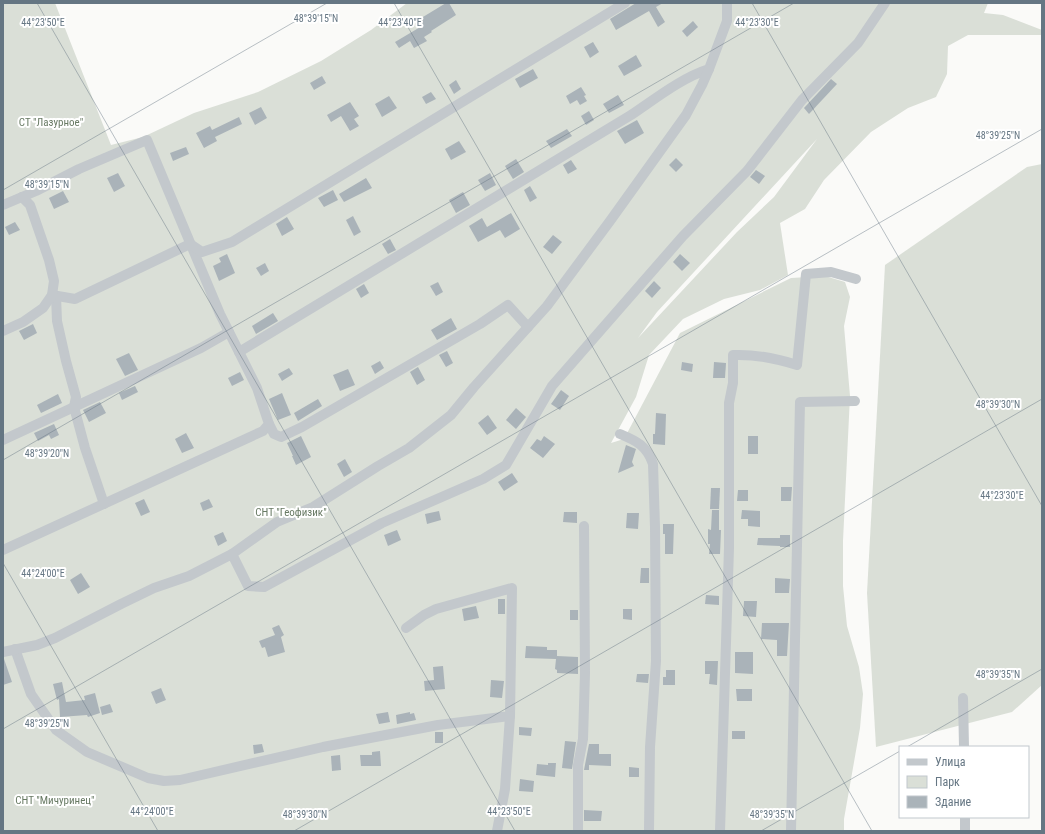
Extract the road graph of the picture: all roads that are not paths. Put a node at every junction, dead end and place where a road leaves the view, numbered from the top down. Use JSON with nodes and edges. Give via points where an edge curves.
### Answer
{"nodes":[{"id":1,"x":625,"y":3,"type":"edge"},
{"id":2,"x":727,"y":3,"type":"edge"},
{"id":3,"x":885,"y":3,"type":"edge"},
{"id":4,"x":709,"y":69,"type":"junction"},
{"id":5,"x":22,"y":197,"type":"junction"},
{"id":6,"x":3,"y":205,"type":"edge"},
{"id":7,"x":190,"y":244,"type":"junction"},
{"id":8,"x":856,"y":279,"type":"dead end"},
{"id":9,"x":54,"y":296,"type":"junction"},
{"id":10,"x":528,"y":326,"type":"junction"},
{"id":11,"x":3,"y":331,"type":"edge"},
{"id":12,"x":229,"y":332,"type":"junction"},
{"id":13,"x":239,"y":352,"type":"junction"},
{"id":14,"x":856,"y":401,"type":"dead end"},
{"id":15,"x":74,"y":407,"type":"junction"},
{"id":16,"x":269,"y":424,"type":"junction"},
{"id":17,"x":620,"y":434,"type":"dead end"},
{"id":18,"x":3,"y":440,"type":"edge"},
{"id":19,"x":104,"y":504,"type":"junction"},
{"id":20,"x":584,"y":526,"type":"dead end"},
{"id":21,"x":3,"y":550,"type":"edge"},
{"id":22,"x":232,"y":554,"type":"junction"},
{"id":23,"x":406,"y":628,"type":"dead end"},
{"id":24,"x":15,"y":649,"type":"junction"},
{"id":25,"x":3,"y":652,"type":"edge"},
{"id":26,"x":963,"y":698,"type":"dead end"},
{"id":27,"x":510,"y":716,"type":"junction"},
{"id":28,"x":964,"y":746,"type":"edge"},
{"id":29,"x":965,"y":818,"type":"edge"},
{"id":30,"x":497,"y":831,"type":"edge"},
{"id":31,"x":578,"y":831,"type":"edge"},
{"id":32,"x":649,"y":831,"type":"edge"},
{"id":33,"x":720,"y":831,"type":"edge"},
{"id":34,"x":791,"y":831,"type":"edge"},
{"id":35,"x":965,"y":831,"type":"edge"}],
"edges":[{"from":1,"to":7,"type":"street","via":[[232,242],[202,252]]},
{"from":2,"to":4,"type":"street","via":[[727,21]]},
{"from":3,"to":22,"type":"street","via":[[858,43],[802,100],[747,171],[683,236],[552,386],[506,465],[483,479],[382,523],[264,587],[248,586]]},
{"from":4,"to":10,"type":"street","via":[[686,115],[547,306]]},
{"from":4,"to":13,"type":"street","via":[[668,90],[631,115]]},
{"from":5,"to":6,"type":"street"},
{"from":5,"to":7,"type":"street","via":[[147,140]]},
{"from":5,"to":9,"type":"street","via":[[30,205],[49,260],[54,281]]},
{"from":7,"to":9,"type":"street","via":[[75,300]]},
{"from":7,"to":12,"type":"street"},
{"from":8,"to":33,"type":"street","via":[[831,272],[806,274],[797,365],[751,354],[733,355],[733,383],[729,403],[729,548]]},
{"from":9,"to":11,"type":"street","via":[[43,308],[23,322]]},
{"from":9,"to":15,"type":"street","via":[[57,321],[76,397]]},
{"from":10,"to":16,"type":"street","via":[[508,305],[480,324],[302,427],[281,437],[274,434]]},
{"from":10,"to":22,"type":"street","via":[[451,415],[409,448],[313,507],[277,522]]},
{"from":12,"to":13,"type":"street"},
{"from":12,"to":15,"type":"street","via":[[201,348]]},
{"from":13,"to":16,"type":"street","via":[[257,388]]},
{"from":14,"to":34,"type":"street","via":[[800,402]]},
{"from":15,"to":18,"type":"street"},
{"from":15,"to":19,"type":"street"},
{"from":16,"to":19,"type":"street","via":[[263,431]]},
{"from":17,"to":32,"type":"street","via":[[638,441],[650,455],[653,464],[656,661],[650,747]]},
{"from":19,"to":21,"type":"street"},
{"from":20,"to":31,"type":"street","via":[[585,673],[583,739],[578,765]]},
{"from":22,"to":24,"type":"street","via":[[189,576],[154,588],[55,638]]},
{"from":23,"to":27,"type":"street","via":[[436,609],[512,588]]},
{"from":24,"to":25,"type":"street"},
{"from":24,"to":27,"type":"street","via":[[31,694],[56,730],[87,752],[148,778],[164,781],[180,780],[323,747],[438,725]]},
{"from":26,"to":28,"type":"street"},
{"from":27,"to":30,"type":"street","via":[[505,789]]},
{"from":29,"to":35,"type":"street"}]}
